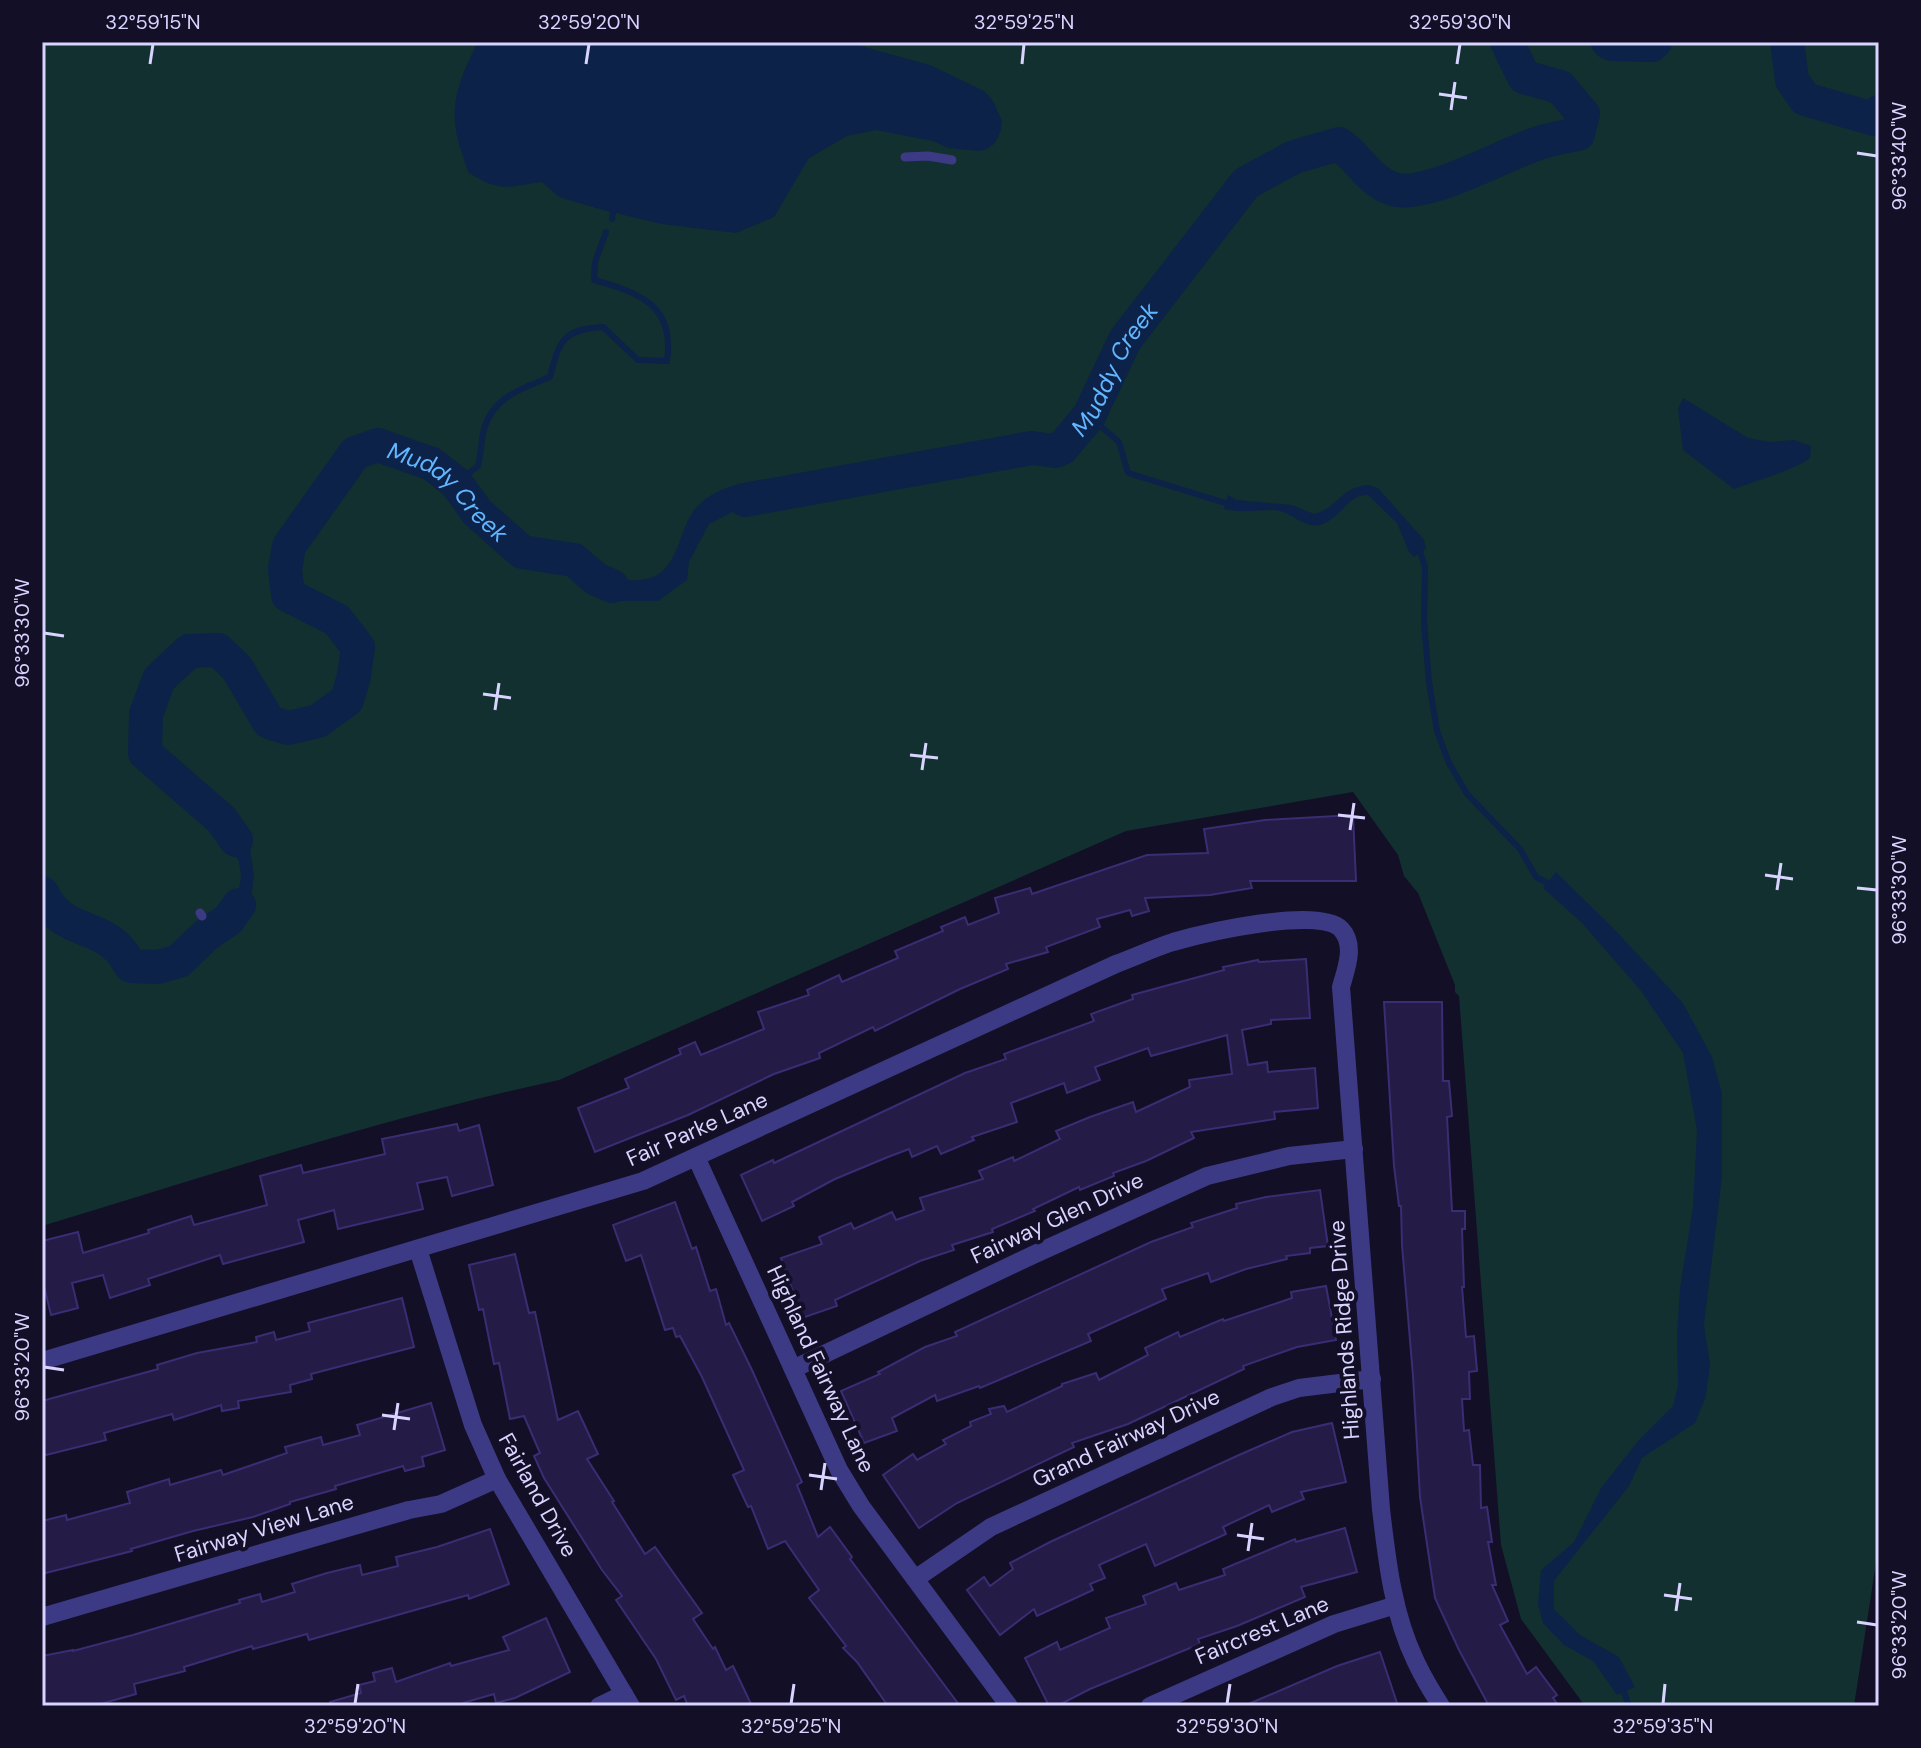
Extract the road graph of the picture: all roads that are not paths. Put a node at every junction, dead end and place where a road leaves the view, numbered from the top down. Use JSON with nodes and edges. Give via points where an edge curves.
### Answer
{"nodes":[{"id":1,"x":905,"y":157,"type":"dead end"},
{"id":2,"x":952,"y":160,"type":"dead end"},
{"id":3,"x":1348,"y":941,"type":"joint"},
{"id":4,"x":1354,"y":1149,"type":"junction"},
{"id":5,"x":696,"y":1157,"type":"junction"},
{"id":6,"x":418,"y":1249,"type":"junction"},
{"id":7,"x":42,"y":1361,"type":"edge"},
{"id":8,"x":793,"y":1369,"type":"junction"},
{"id":9,"x":1372,"y":1379,"type":"junction"},
{"id":10,"x":497,"y":1479,"type":"junction"},
{"id":11,"x":915,"y":1579,"type":"junction"},
{"id":12,"x":1396,"y":1605,"type":"junction"},
{"id":13,"x":42,"y":1617,"type":"edge"},
{"id":14,"x":628,"y":1700,"type":"edge"},
{"id":15,"x":599,"y":1706,"type":"edge"},
{"id":16,"x":1009,"y":1706,"type":"edge"},
{"id":17,"x":1150,"y":1706,"type":"edge"},
{"id":18,"x":1441,"y":1706,"type":"edge"}],
"edges":[{"from":1,"to":2,"type":"lane"},
{"from":3,"to":4,"type":"street","name":"Highlands Ridge Drive","via":[[1341,987]]},
{"from":3,"to":5,"type":"street","name":"Fair Parke Lane","via":[[1331,922],[1307,918],[1174,942],[1073,983]]},
{"from":4,"to":8,"type":"street","name":"Fairway Glen Drive","via":[[1289,1156],[1207,1176]]},
{"from":4,"to":9,"type":"street","name":"Highlands Ridge Drive"},
{"from":5,"to":6,"type":"street","name":"Fair Parke Lane","via":[[643,1181]]},
{"from":5,"to":8,"type":"street","name":"Highland Fairway Lane"},
{"from":6,"to":7,"type":"street","name":"Fair Parke Lane"},
{"from":6,"to":10,"type":"street","name":"Fairland Drive","via":[[473,1425]]},
{"from":8,"to":11,"type":"street","name":"Highland Fairway Lane","via":[[839,1470]]},
{"from":9,"to":11,"type":"street","name":"Grand Fairway Drive","via":[[1299,1388],[1272,1397],[991,1527]]},
{"from":9,"to":12,"type":"street","name":"Highlands Ridge Drive","via":[[1381,1509]]},
{"from":10,"to":13,"type":"street","name":"Fairway View Lane","via":[[441,1504]]},
{"from":10,"to":14,"type":"street","name":"Fairland Drive"},
{"from":11,"to":16,"type":"street","name":"Highland Fairway Lane"},
{"from":12,"to":17,"type":"street","name":"Faircrest Lane","via":[[1334,1624]]},
{"from":12,"to":18,"type":"street","name":"Highlands Ridge Drive","via":[[1415,1661]]},
{"from":14,"to":15,"type":"street"}]}
